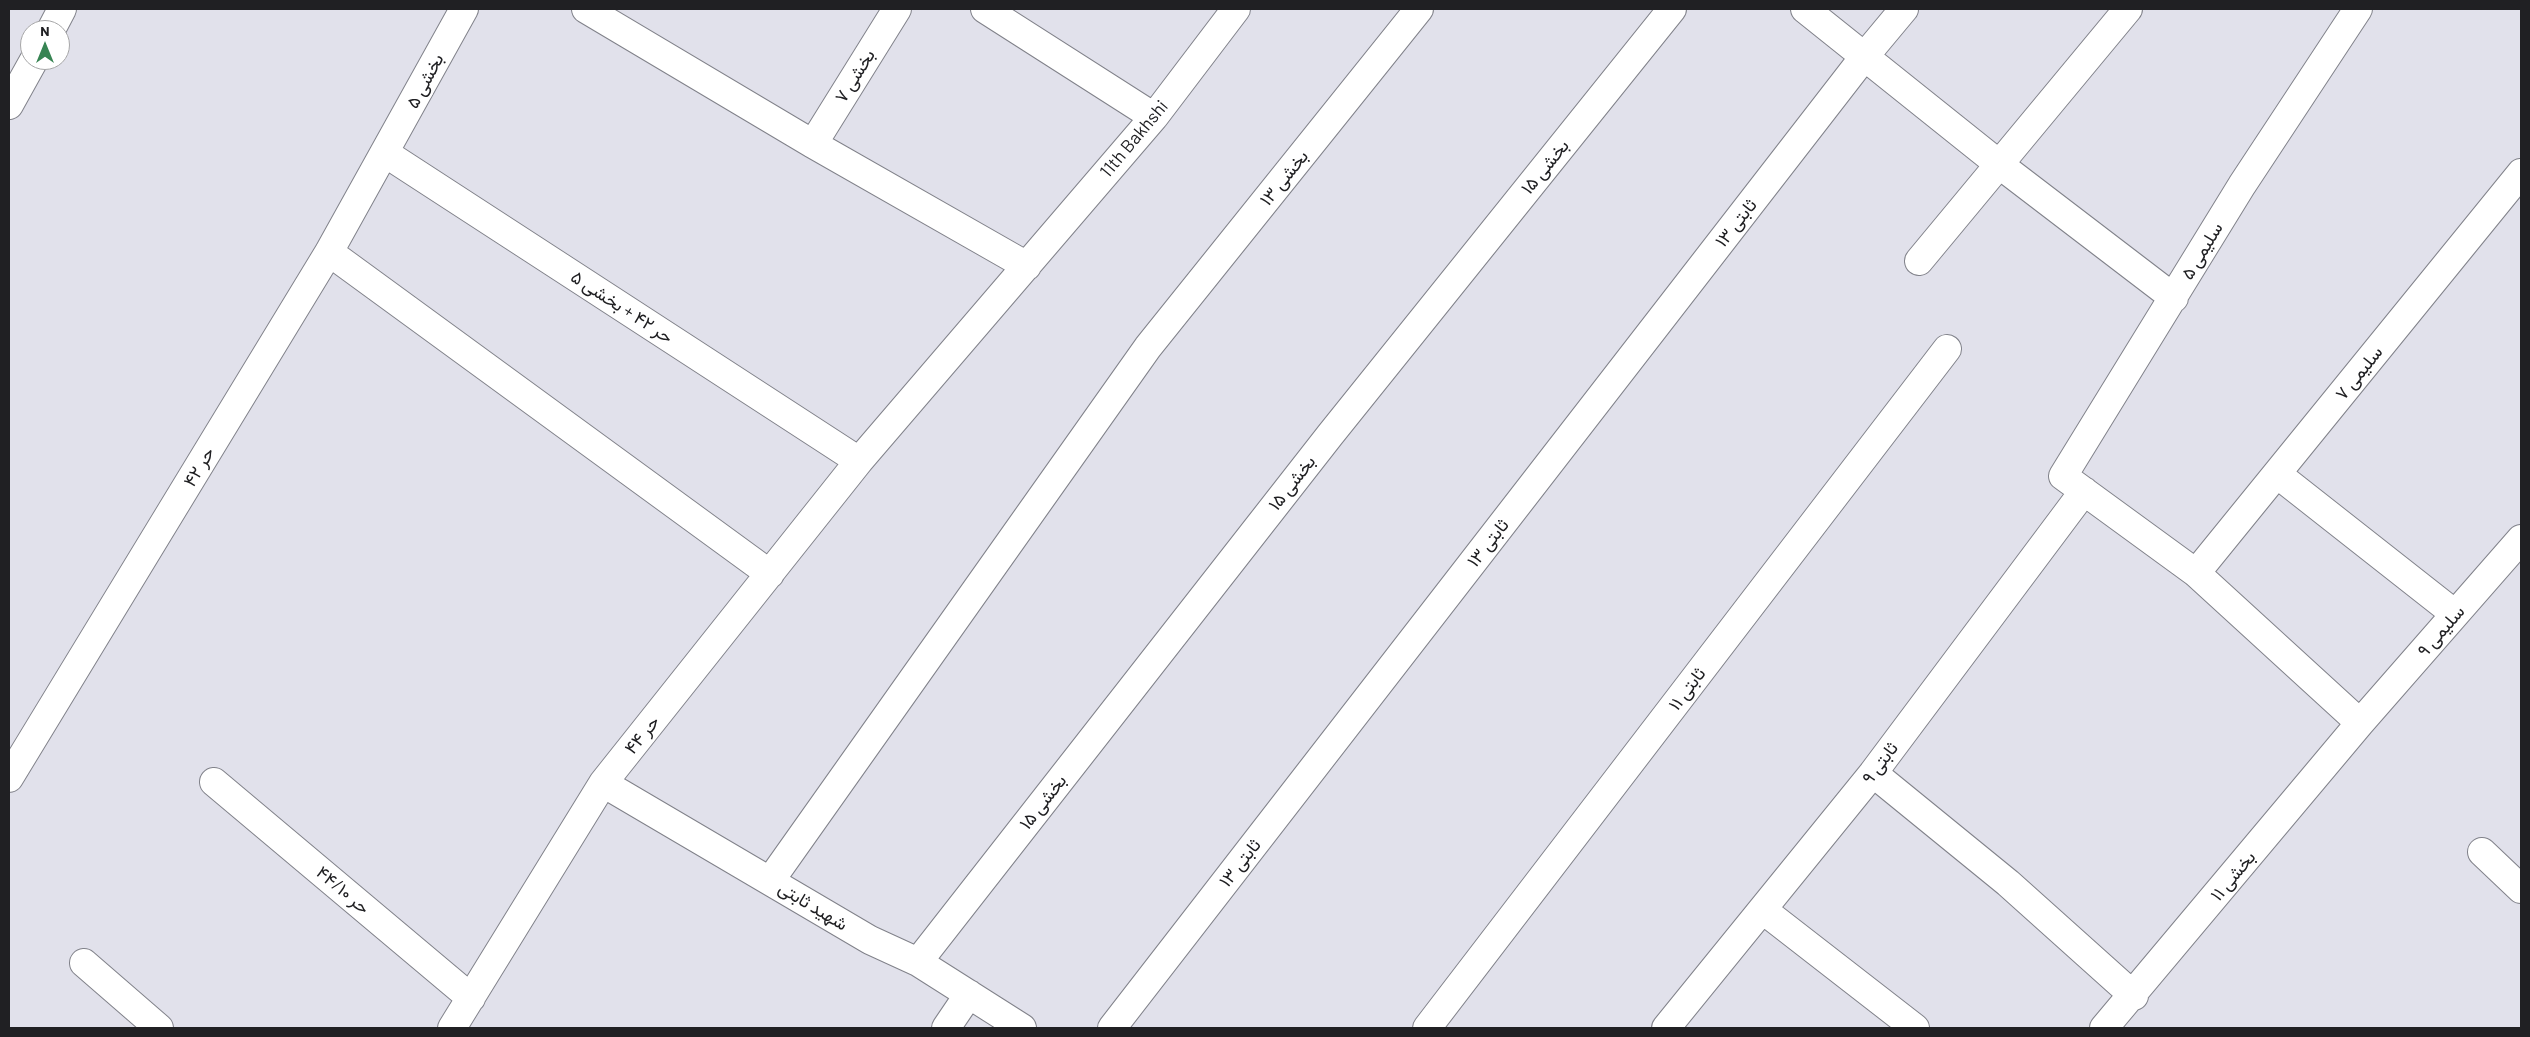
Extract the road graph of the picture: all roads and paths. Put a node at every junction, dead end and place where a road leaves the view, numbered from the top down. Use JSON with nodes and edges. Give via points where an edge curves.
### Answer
{"nodes":[{"id":1,"x":62,"y":9,"type":"edge"},
{"id":2,"x":464,"y":9,"type":"edge"},
{"id":3,"x":586,"y":9,"type":"edge"},
{"id":4,"x":897,"y":9,"type":"edge"},
{"id":5,"x":985,"y":9,"type":"edge"},
{"id":6,"x":1236,"y":9,"type":"edge"},
{"id":7,"x":1419,"y":9,"type":"edge"},
{"id":8,"x":1672,"y":9,"type":"edge"},
{"id":9,"x":1805,"y":9,"type":"edge"},
{"id":10,"x":1904,"y":9,"type":"edge"},
{"id":11,"x":2128,"y":9,"type":"edge"},
{"id":12,"x":2358,"y":9,"type":"edge"},
{"id":13,"x":56,"y":20,"type":"edge"},
{"id":14,"x":1864,"y":57,"type":"junction"},
{"id":15,"x":28,"y":70,"type":"edge"},
{"id":16,"x":9,"y":105,"type":"edge"},
{"id":17,"x":1154,"y":117,"type":"junction"},
{"id":18,"x":813,"y":144,"type":"junction"},
{"id":19,"x":386,"y":153,"type":"junction"},
{"id":20,"x":2000,"y":165,"type":"junction"},
{"id":21,"x":2521,"y":173,"type":"edge"},
{"id":22,"x":329,"y":252,"type":"junction"},
{"id":23,"x":1919,"y":260,"type":"dead end"},
{"id":24,"x":1027,"y":266,"type":"junction"},
{"id":25,"x":2174,"y":298,"type":"junction"},
{"id":26,"x":1947,"y":349,"type":"dead end"},
{"id":27,"x":859,"y":461,"type":"junction"},
{"id":28,"x":2277,"y":474,"type":"junction"},
{"id":29,"x":2084,"y":491,"type":"junction"},
{"id":30,"x":2521,"y":539,"type":"edge"},
{"id":31,"x":2196,"y":573,"type":"junction"},
{"id":32,"x":770,"y":574,"type":"junction"},
{"id":33,"x":2456,"y":614,"type":"junction"},
{"id":34,"x":2360,"y":723,"type":"junction"},
{"id":35,"x":1873,"y":773,"type":"junction"},
{"id":36,"x":9,"y":778,"type":"edge"},
{"id":37,"x":214,"y":782,"type":"dead end"},
{"id":38,"x":603,"y":783,"type":"junction"},
{"id":39,"x":2482,"y":852,"type":"dead end"},
{"id":40,"x":770,"y":881,"type":"junction"},
{"id":41,"x":2521,"y":889,"type":"edge"},
{"id":42,"x":1763,"y":910,"type":"junction"},
{"id":43,"x":918,"y":962,"type":"junction"},
{"id":44,"x":84,"y":963,"type":"dead end"},
{"id":45,"x":969,"y":994,"type":"junction"},
{"id":46,"x":2134,"y":996,"type":"junction"},
{"id":47,"x":471,"y":998,"type":"junction"},
{"id":48,"x":159,"y":1028,"type":"edge"},
{"id":49,"x":452,"y":1028,"type":"edge"},
{"id":50,"x":946,"y":1028,"type":"edge"},
{"id":51,"x":1022,"y":1028,"type":"edge"},
{"id":52,"x":1112,"y":1028,"type":"edge"},
{"id":53,"x":1427,"y":1028,"type":"edge"},
{"id":54,"x":1666,"y":1028,"type":"edge"},
{"id":55,"x":1915,"y":1028,"type":"edge"},
{"id":56,"x":2104,"y":1028,"type":"edge"}],
"edges":[{"from":1,"to":13,"type":"street"},
{"from":2,"to":19,"type":"street","name":"بخشی ۵"},
{"from":3,"to":18,"type":"street"},
{"from":4,"to":18,"type":"street","name":"بخشی ۷"},
{"from":5,"to":17,"type":"street"},
{"from":6,"to":17,"type":"street","name":"11th Bakhshi"},
{"from":7,"to":40,"type":"street","name":"بخشی ۱۳","via":[[1148,347]]},
{"from":8,"to":43,"type":"street","name":"بخشی ۱۵","via":[[1336,427]]},
{"from":9,"to":14,"type":"street"},
{"from":10,"to":14,"type":"street","name":"ثابتی ۱۳"},
{"from":11,"to":20,"type":"street"},
{"from":12,"to":25,"type":"street","name":"سلیمی ۵","via":[[2242,185]]},
{"from":14,"to":20,"type":"street"},
{"from":14,"to":52,"type":"street","name":"ثابتی ۱۳"},
{"from":15,"to":16,"type":"street"},
{"from":17,"to":24,"type":"street","name":"11th Bakhshi"},
{"from":18,"to":24,"type":"street"},
{"from":19,"to":22,"type":"street","name":"حر ۴۲"},
{"from":19,"to":27,"type":"street","name":"حر ۴۲ + بخشی ۵"},
{"from":20,"to":23,"type":"street"},
{"from":20,"to":25,"type":"street"},
{"from":21,"to":28,"type":"street","name":"سلیمی ۷"},
{"from":22,"to":32,"type":"street"},
{"from":22,"to":36,"type":"street","name":"حر ۴۲"},
{"from":24,"to":27,"type":"street","name":"11th Bakhshi"},
{"from":25,"to":29,"type":"street","name":"سلیمی ۵","via":[[2063,476]]},
{"from":26,"to":53,"type":"street","name":"ثابتی ۱۱"},
{"from":27,"to":32,"type":"street","name":"حر ۴۴"},
{"from":28,"to":31,"type":"street","name":"سلیمی ۷"},
{"from":28,"to":33,"type":"street"},
{"from":29,"to":31,"type":"street"},
{"from":29,"to":35,"type":"street","name":"ثابتی ۹"},
{"from":30,"to":33,"type":"street","name":"سلیمی ۹"},
{"from":31,"to":34,"type":"street"},
{"from":32,"to":38,"type":"street","name":"حر ۴۴"},
{"from":33,"to":34,"type":"street","name":"سلیمی ۹"},
{"from":34,"to":46,"type":"street","name":"بخشی ۱۱"},
{"from":35,"to":42,"type":"street","name":"ثابتی ۹"},
{"from":35,"to":46,"type":"street","via":[[2008,883]]},
{"from":37,"to":47,"type":"street","name":"حر ۴۴/۱۰"},
{"from":38,"to":40,"type":"street","name":"شهید ثابتی"},
{"from":38,"to":47,"type":"street","name":"حر ۴۴"},
{"from":39,"to":41,"type":"street"},
{"from":40,"to":43,"type":"street","name":"شهید ثابتی","via":[[870,940]]},
{"from":42,"to":54,"type":"street","name":"ثابتی ۹"},
{"from":42,"to":55,"type":"street"},
{"from":43,"to":45,"type":"street","name":"شهید ثابتی"},
{"from":44,"to":48,"type":"street"},
{"from":45,"to":50,"type":"street"},
{"from":45,"to":51,"type":"street","name":"شهید ثابتی"},
{"from":46,"to":56,"type":"street","name":"بخشی ۱۱"},
{"from":47,"to":49,"type":"street","name":"حر ۴۴"}]}
